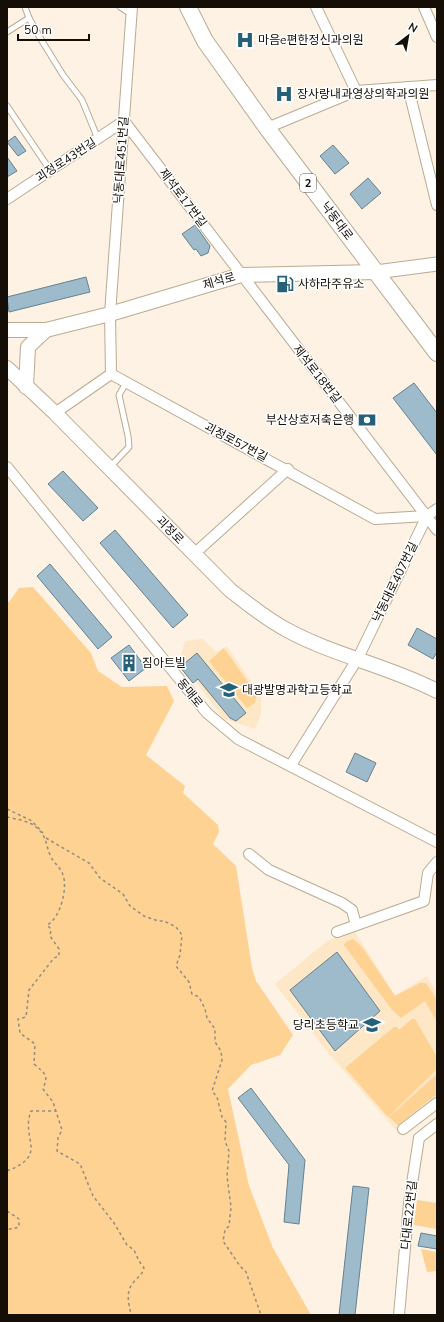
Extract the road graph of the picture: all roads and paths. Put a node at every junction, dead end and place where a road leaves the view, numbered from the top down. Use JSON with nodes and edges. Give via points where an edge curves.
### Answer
{"nodes":[{"id":1,"x":25,"y":7,"type":"edge"},
{"id":2,"x":120,"y":7,"type":"edge"},
{"id":3,"x":188,"y":7,"type":"edge"},
{"id":4,"x":316,"y":7,"type":"edge"},
{"id":5,"x":424,"y":7,"type":"edge"},
{"id":6,"x":132,"y":11,"type":"edge"},
{"id":7,"x":29,"y":18,"type":"junction"},
{"id":8,"x":7,"y":32,"type":"edge"},
{"id":9,"x":437,"y":37,"type":"edge"},
{"id":10,"x":437,"y":85,"type":"edge"},
{"id":11,"x":408,"y":87,"type":"junction"},
{"id":12,"x":356,"y":91,"type":"junction"},
{"id":13,"x":7,"y":106,"type":"edge"},
{"id":14,"x":124,"y":121,"type":"junction"},
{"id":15,"x":267,"y":128,"type":"junction"},
{"id":16,"x":98,"y":139,"type":"junction"},
{"id":17,"x":50,"y":170,"type":"junction"},
{"id":18,"x":7,"y":198,"type":"edge"},
{"id":19,"x":437,"y":205,"type":"edge"},
{"id":20,"x":437,"y":264,"type":"edge"},
{"id":21,"x":376,"y":272,"type":"junction"},
{"id":22,"x":241,"y":275,"type":"junction"},
{"id":23,"x":110,"y":314,"type":"junction"},
{"id":24,"x":7,"y":330,"type":"edge"},
{"id":25,"x":46,"y":330,"type":"junction"},
{"id":26,"x":437,"y":352,"type":"edge"},
{"id":27,"x":7,"y":368,"type":"edge"},
{"id":28,"x":111,"y":374,"type":"junction"},
{"id":29,"x":7,"y":379,"type":"edge"},
{"id":30,"x":126,"y":383,"type":"junction"},
{"id":31,"x":26,"y":387,"type":"junction"},
{"id":32,"x":55,"y":413,"type":"junction"},
{"id":33,"x":7,"y":467,"type":"edge"},
{"id":34,"x":109,"y":468,"type":"junction"},
{"id":35,"x":288,"y":470,"type":"junction"},
{"id":36,"x":437,"y":509,"type":"edge"},
{"id":37,"x":427,"y":516,"type":"junction"},
{"id":38,"x":437,"y":530,"type":"edge"},
{"id":39,"x":194,"y":554,"type":"junction"},
{"id":40,"x":358,"y":658,"type":"junction"},
{"id":41,"x":437,"y":691,"type":"edge"},
{"id":42,"x":291,"y":766,"type":"junction"},
{"id":43,"x":7,"y":809,"type":"edge"},
{"id":44,"x":7,"y":817,"type":"edge"},
{"id":45,"x":45,"y":837,"type":"junction"},
{"id":46,"x":437,"y":842,"type":"edge"},
{"id":47,"x":249,"y":854,"type":"dead end"},
{"id":48,"x":437,"y":862,"type":"edge"},
{"id":49,"x":356,"y":925,"type":"junction"},
{"id":50,"x":337,"y":932,"type":"dead end"},
{"id":51,"x":437,"y":1103,"type":"edge"},
{"id":52,"x":56,"y":1111,"type":"junction"},
{"id":53,"x":437,"y":1124,"type":"edge"},
{"id":54,"x":403,"y":1129,"type":"dead end"},
{"id":55,"x":7,"y":1171,"type":"edge"},
{"id":56,"x":7,"y":1211,"type":"edge"},
{"id":57,"x":7,"y":1228,"type":"edge"},
{"id":58,"x":131,"y":1315,"type":"edge"},
{"id":59,"x":261,"y":1315,"type":"edge"},
{"id":60,"x":399,"y":1315,"type":"edge"}],
"edges":[{"from":1,"to":7,"type":"lane"},
{"from":2,"to":6,"type":"lane"},
{"from":3,"to":15,"type":"main road","name":"낙동대로","number":"2","via":[[206,41]]},
{"from":4,"to":12,"type":"street"},
{"from":5,"to":9,"type":"street"},
{"from":6,"to":14,"type":"street","name":"낙동대로451번길"},
{"from":7,"to":8,"type":"lane"},
{"from":7,"to":16,"type":"lane","via":[[63,75],[82,100]]},
{"from":10,"to":11,"type":"street"},
{"from":11,"to":12,"type":"street"},
{"from":11,"to":19,"type":"street"},
{"from":12,"to":15,"type":"street"},
{"from":13,"to":17,"type":"lane"},
{"from":14,"to":16,"type":"street","name":"괴정로43번길"},
{"from":14,"to":22,"type":"street","name":"제석로17번길"},
{"from":14,"to":23,"type":"street","name":"낙동대로451번길"},
{"from":15,"to":21,"type":"main road","name":"낙동대로","number":"2"},
{"from":16,"to":17,"type":"street","name":"괴정로43번길"},
{"from":17,"to":18,"type":"street","name":"괴정로43번길"},
{"from":20,"to":21,"type":"street","name":"제석로"},
{"from":21,"to":22,"type":"main road","name":"제석로"},
{"from":21,"to":26,"type":"main road","name":"낙동대로","number":"2"},
{"from":22,"to":23,"type":"main road","name":"제석로"},
{"from":22,"to":37,"type":"street","name":"제석로18번길"},
{"from":23,"to":25,"type":"main road","name":"제석로"},
{"from":23,"to":28,"type":"street","name":"낙동대로451번길"},
{"from":24,"to":25,"type":"main road","name":"제석로"},
{"from":25,"to":31,"type":"main road","via":[[28,347]]},
{"from":27,"to":31,"type":"main road","name":"괴정로"},
{"from":28,"to":30,"type":"street","name":"괴정로57번길"},
{"from":28,"to":32,"type":"street"},
{"from":29,"to":31,"type":"street"},
{"from":30,"to":34,"type":"lane","via":[[119,395],[128,447]]},
{"from":30,"to":35,"type":"street","name":"괴정로57번길"},
{"from":31,"to":32,"type":"main road","name":"괴정로"},
{"from":32,"to":34,"type":"main road","name":"괴정로"},
{"from":33,"to":42,"type":"street","name":"동매로","via":[[207,713],[238,739]]},
{"from":34,"to":39,"type":"main road","name":"괴정로"},
{"from":35,"to":37,"type":"street","name":"괴정로57번길","via":[[375,518]]},
{"from":35,"to":39,"type":"street"},
{"from":36,"to":37,"type":"street","name":"낙동대로407번길"},
{"from":37,"to":38,"type":"street","name":"제석로18번길"},
{"from":37,"to":40,"type":"street","name":"낙동대로407번길"},
{"from":39,"to":40,"type":"main road","name":"괴정로","via":[[230,590],[255,610],[287,630]]},
{"from":40,"to":41,"type":"main road","name":"괴정로","via":[[412,678]]},
{"from":40,"to":42,"type":"street"},
{"from":42,"to":46,"type":"street","name":"동매로"},
{"from":43,"to":45,"type":"path","via":[[39,827]]},
{"from":44,"to":45,"type":"path","via":[[35,826]]},
{"from":45,"to":52,"type":"path","via":[[50,856],[63,875],[63,897],[59,912],[47,925],[51,929],[50,936],[59,949],[59,956],[54,958],[29,990],[26,1017],[18,1020],[20,1033],[34,1044],[34,1064],[45,1074],[47,1080],[43,1089]]},
{"from":45,"to":59,"type":"path","via":[[89,863],[100,878],[123,894],[130,906],[144,916],[176,927],[182,935],[176,966],[189,982],[192,994],[198,997],[205,1009],[207,1018],[215,1029],[215,1042],[221,1051],[222,1060],[212,1091],[217,1097],[222,1117],[226,1122],[225,1141],[229,1151],[227,1176],[231,1206],[229,1226],[225,1230],[223,1241],[246,1272]]},
{"from":47,"to":49,"type":"street","via":[[269,870],[342,903],[352,910]]},
{"from":48,"to":49,"type":"street","via":[[428,873],[424,901]]},
{"from":49,"to":50,"type":"street"},
{"from":51,"to":54,"type":"street"},
{"from":52,"to":55,"type":"path","via":[[31,1111],[28,1119],[32,1149],[24,1163]]},
{"from":52,"to":58,"type":"path","via":[[62,1130],[58,1138],[58,1151],[80,1164],[93,1196],[127,1245],[134,1250],[144,1268],[142,1276],[133,1283],[127,1293]]},
{"from":53,"to":60,"type":"street","name":"다대로22번길","via":[[420,1138],[409,1203]]},
{"from":56,"to":57,"type":"path","via":[[19,1219],[19,1227]]}]}
